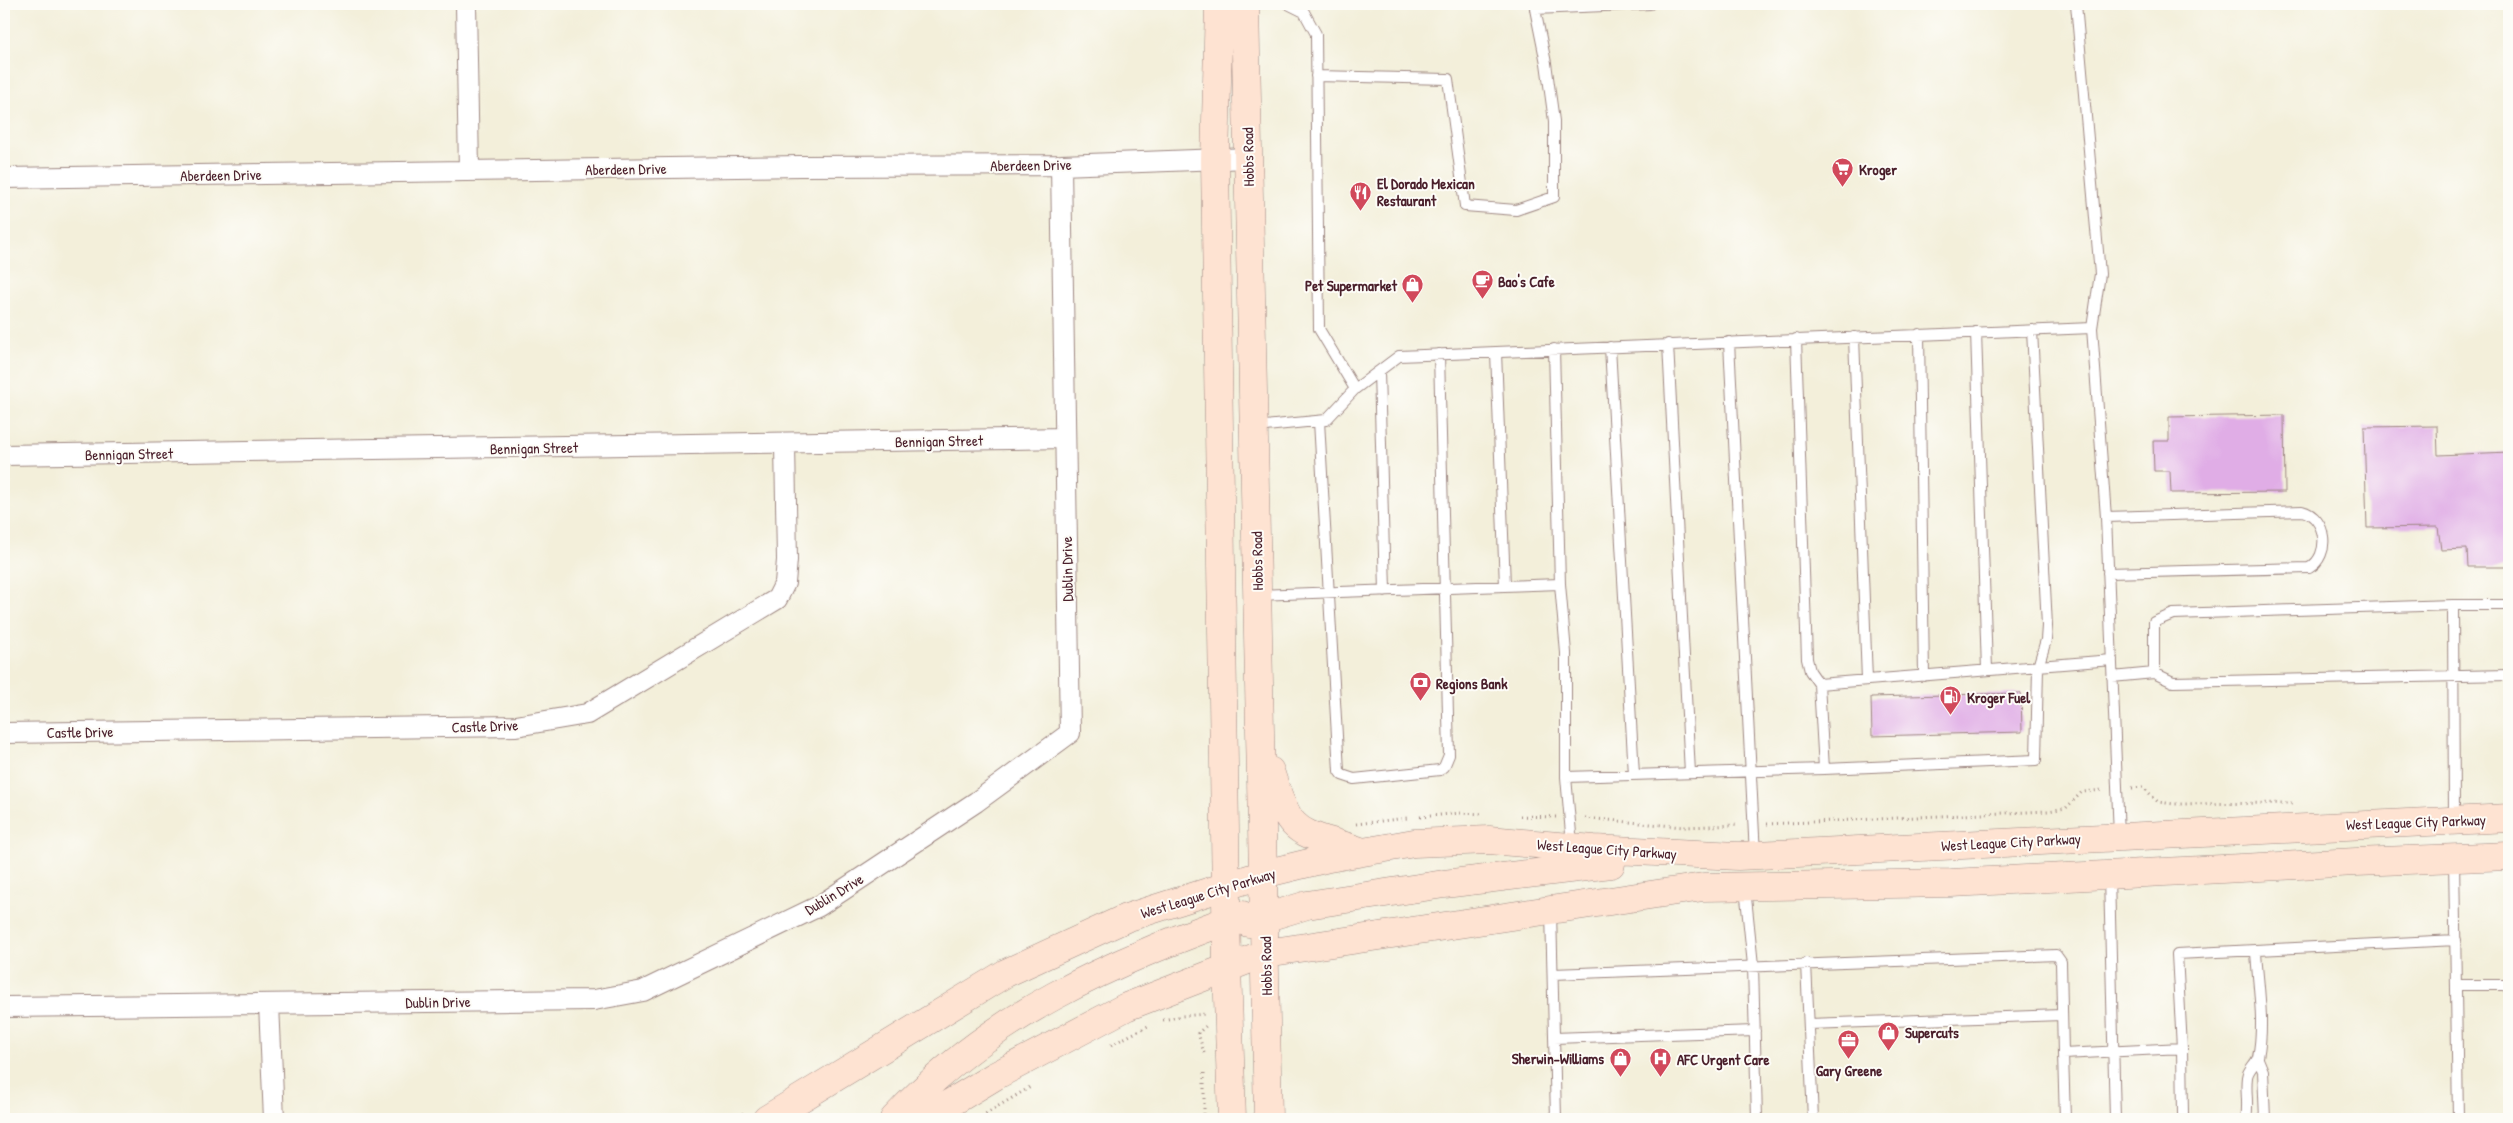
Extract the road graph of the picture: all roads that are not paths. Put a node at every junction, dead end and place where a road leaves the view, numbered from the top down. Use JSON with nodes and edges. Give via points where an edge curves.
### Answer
{"nodes":[{"id":1,"x":466,"y":4,"type":"edge"},
{"id":2,"x":1219,"y":4,"type":"edge"},
{"id":3,"x":1245,"y":4,"type":"edge"},
{"id":4,"x":1288,"y":4,"type":"edge"},
{"id":5,"x":1650,"y":4,"type":"edge"},
{"id":6,"x":2076,"y":4,"type":"edge"},
{"id":7,"x":1316,"y":76,"type":"junction"},
{"id":8,"x":1248,"y":158,"type":"junction"},
{"id":9,"x":1215,"y":160,"type":"junction"},
{"id":10,"x":1060,"y":165,"type":"junction"},
{"id":11,"x":469,"y":171,"type":"junction"},
{"id":12,"x":4,"y":178,"type":"edge"},
{"id":13,"x":2092,"y":328,"type":"junction"},
{"id":14,"x":2032,"y":330,"type":"junction"},
{"id":15,"x":1976,"y":332,"type":"junction"},
{"id":16,"x":1919,"y":334,"type":"junction"},
{"id":17,"x":1854,"y":337,"type":"junction"},
{"id":18,"x":1796,"y":339,"type":"junction"},
{"id":19,"x":1729,"y":342,"type":"junction"},
{"id":20,"x":1668,"y":344,"type":"junction"},
{"id":21,"x":1610,"y":347,"type":"junction"},
{"id":22,"x":1554,"y":349,"type":"junction"},
{"id":23,"x":1496,"y":352,"type":"junction"},
{"id":24,"x":1439,"y":354,"type":"junction"},
{"id":25,"x":1379,"y":371,"type":"junction"},
{"id":26,"x":1355,"y":389,"type":"junction"},
{"id":27,"x":1319,"y":421,"type":"junction"},
{"id":28,"x":1254,"y":427,"type":"junction"},
{"id":29,"x":1065,"y":438,"type":"junction"},
{"id":30,"x":784,"y":444,"type":"junction"},
{"id":31,"x":4,"y":455,"type":"edge"},
{"id":32,"x":2106,"y":517,"type":"junction"},
{"id":33,"x":2108,"y":573,"type":"junction"},
{"id":34,"x":1560,"y":584,"type":"junction"},
{"id":35,"x":1506,"y":586,"type":"junction"},
{"id":36,"x":1446,"y":588,"type":"junction"},
{"id":37,"x":1385,"y":590,"type":"junction"},
{"id":38,"x":1328,"y":593,"type":"junction"},
{"id":39,"x":1258,"y":595,"type":"junction"},
{"id":40,"x":2453,"y":605,"type":"junction"},
{"id":41,"x":2509,"y":605,"type":"edge"},
{"id":42,"x":2112,"y":660,"type":"junction"},
{"id":43,"x":2038,"y":667,"type":"junction"},
{"id":44,"x":1987,"y":670,"type":"junction"},
{"id":45,"x":2154,"y":674,"type":"junction"},
{"id":46,"x":2509,"y":675,"type":"edge"},
{"id":47,"x":1924,"y":676,"type":"junction"},
{"id":48,"x":2454,"y":676,"type":"junction"},
{"id":49,"x":2112,"y":677,"type":"junction"},
{"id":50,"x":1867,"y":680,"type":"junction"},
{"id":51,"x":1819,"y":684,"type":"junction"},
{"id":52,"x":4,"y":733,"type":"edge"},
{"id":53,"x":1261,"y":742,"type":"junction"},
{"id":54,"x":1824,"y":769,"type":"junction"},
{"id":55,"x":1750,"y":772,"type":"junction"},
{"id":56,"x":1690,"y":773,"type":"junction"},
{"id":57,"x":1634,"y":775,"type":"junction"},
{"id":58,"x":1566,"y":777,"type":"junction"},
{"id":59,"x":2509,"y":818,"type":"edge"},
{"id":60,"x":2454,"y":820,"type":"junction"},
{"id":61,"x":2118,"y":836,"type":"junction"},
{"id":62,"x":1572,"y":847,"type":"junction"},
{"id":63,"x":1364,"y":852,"type":"junction"},
{"id":64,"x":1746,"y":856,"type":"junction"},
{"id":65,"x":2509,"y":856,"type":"edge"},
{"id":66,"x":2454,"y":858,"type":"junction"},
{"id":67,"x":1264,"y":874,"type":"junction"},
{"id":68,"x":2110,"y":875,"type":"junction"},
{"id":69,"x":1226,"y":887,"type":"junction"},
{"id":70,"x":1745,"y":887,"type":"junction"},
{"id":71,"x":1551,"y":910,"type":"junction"},
{"id":72,"x":1265,"y":913,"type":"junction"},
{"id":73,"x":1227,"y":925,"type":"junction"},
{"id":74,"x":2456,"y":940,"type":"junction"},
{"id":75,"x":2256,"y":952,"type":"junction"},
{"id":76,"x":1266,"y":953,"type":"junction"},
{"id":77,"x":1806,"y":963,"type":"junction"},
{"id":78,"x":1753,"y":965,"type":"junction"},
{"id":79,"x":1227,"y":966,"type":"junction"},
{"id":80,"x":1553,"y":974,"type":"junction"},
{"id":81,"x":2456,"y":985,"type":"junction"},
{"id":82,"x":2509,"y":985,"type":"edge"},
{"id":83,"x":269,"y":1004,"type":"junction"},
{"id":84,"x":4,"y":1008,"type":"edge"},
{"id":85,"x":2062,"y":1015,"type":"junction"},
{"id":86,"x":1809,"y":1024,"type":"junction"},
{"id":87,"x":1755,"y":1031,"type":"junction"},
{"id":88,"x":1554,"y":1038,"type":"junction"},
{"id":89,"x":2182,"y":1048,"type":"junction"},
{"id":90,"x":2113,"y":1050,"type":"junction"},
{"id":91,"x":2064,"y":1054,"type":"junction"},
{"id":92,"x":2258,"y":1059,"type":"junction"},
{"id":93,"x":274,"y":1119,"type":"edge"},
{"id":94,"x":767,"y":1119,"type":"edge"},
{"id":95,"x":894,"y":1119,"type":"edge"},
{"id":96,"x":924,"y":1119,"type":"edge"},
{"id":97,"x":1232,"y":1119,"type":"edge"},
{"id":98,"x":1268,"y":1119,"type":"edge"},
{"id":99,"x":1556,"y":1119,"type":"edge"},
{"id":100,"x":1758,"y":1119,"type":"edge"},
{"id":101,"x":1814,"y":1119,"type":"edge"},
{"id":102,"x":2065,"y":1119,"type":"edge"},
{"id":103,"x":2115,"y":1119,"type":"edge"},
{"id":104,"x":2186,"y":1119,"type":"edge"},
{"id":105,"x":2246,"y":1119,"type":"edge"},
{"id":106,"x":2265,"y":1119,"type":"edge"},
{"id":107,"x":2458,"y":1119,"type":"edge"}],
"edges":[{"from":1,"to":11,"type":"street"},
{"from":2,"to":9,"type":"main road","name":"Hobbs Road"},
{"from":3,"to":8,"type":"main road","name":"Hobbs Road"},
{"from":4,"to":7,"type":"lane","via":[[1304,12],[1316,34]]},
{"from":5,"to":7,"type":"lane","via":[[1535,9],[1554,121],[1554,197],[1516,210],[1465,206],[1448,79]]},
{"from":6,"to":13,"type":"lane","via":[[2100,274]]},
{"from":7,"to":26,"type":"lane","via":[[1319,329]]},
{"from":8,"to":9,"type":"street","name":"Aberdeen Drive"},
{"from":8,"to":28,"type":"main road","name":"Hobbs Road"},
{"from":9,"to":10,"type":"street","name":"Aberdeen Drive"},
{"from":9,"to":69,"type":"main road","name":"Hobbs Road"},
{"from":10,"to":11,"type":"street","name":"Aberdeen Drive"},
{"from":10,"to":29,"type":"street","name":"Dublin Drive"},
{"from":11,"to":12,"type":"street","name":"Aberdeen Drive"},
{"from":13,"to":14,"type":"lane"},
{"from":13,"to":32,"type":"lane"},
{"from":14,"to":15,"type":"lane"},
{"from":14,"to":43,"type":"lane","via":[[2047,626]]},
{"from":15,"to":16,"type":"lane"},
{"from":15,"to":44,"type":"lane"},
{"from":16,"to":17,"type":"lane"},
{"from":16,"to":47,"type":"lane"},
{"from":17,"to":18,"type":"lane"},
{"from":17,"to":50,"type":"lane"},
{"from":18,"to":19,"type":"lane"},
{"from":18,"to":51,"type":"lane","via":[[1807,659]]},
{"from":19,"to":20,"type":"lane"},
{"from":19,"to":55,"type":"lane"},
{"from":20,"to":21,"type":"lane"},
{"from":20,"to":56,"type":"lane"},
{"from":21,"to":22,"type":"lane"},
{"from":21,"to":57,"type":"lane"},
{"from":22,"to":23,"type":"lane"},
{"from":22,"to":34,"type":"lane"},
{"from":23,"to":24,"type":"lane"},
{"from":23,"to":35,"type":"lane"},
{"from":24,"to":25,"type":"lane","via":[[1399,356]]},
{"from":24,"to":36,"type":"lane"},
{"from":25,"to":26,"type":"lane"},
{"from":25,"to":37,"type":"lane"},
{"from":26,"to":27,"type":"lane","via":[[1326,420]]},
{"from":27,"to":28,"type":"lane"},
{"from":27,"to":38,"type":"lane"},
{"from":28,"to":39,"type":"main road","name":"Hobbs Road"},
{"from":29,"to":30,"type":"street","name":"Bennigan Street"},
{"from":29,"to":83,"type":"street","name":"Dublin Drive","via":[[1070,733],[976,802],[819,906],[643,991],[594,1000]]},
{"from":30,"to":31,"type":"street","name":"Bennigan Street"},
{"from":30,"to":52,"type":"street","name":"Castle Drive","via":[[787,560],[784,583],[777,599],[587,714],[516,726]]},
{"from":32,"to":33,"type":"lane"},
{"from":32,"to":33,"type":"lane","via":[[2302,511],[2311,513],[2321,526],[2322,552],[2317,564],[2309,568]]},
{"from":33,"to":42,"type":"lane"},
{"from":34,"to":35,"type":"lane"},
{"from":34,"to":58,"type":"lane","via":[[1566,654]]},
{"from":35,"to":36,"type":"lane"},
{"from":36,"to":37,"type":"lane"},
{"from":36,"to":38,"type":"lane","via":[[1448,762],[1440,770],[1354,779],[1342,775],[1337,764]]},
{"from":37,"to":38,"type":"lane"},
{"from":38,"to":39,"type":"lane"},
{"from":39,"to":53,"type":"main road","name":"Hobbs Road"},
{"from":40,"to":41,"type":"lane"},
{"from":40,"to":45,"type":"lane","via":[[2173,614],[2154,622]]},
{"from":40,"to":48,"type":"lane"},
{"from":42,"to":43,"type":"lane"},
{"from":42,"to":49,"type":"lane"},
{"from":43,"to":44,"type":"lane"},
{"from":43,"to":54,"type":"lane","via":[[2036,760]]},
{"from":44,"to":47,"type":"lane"},
{"from":45,"to":48,"type":"lane","via":[[2173,682]]},
{"from":45,"to":49,"type":"lane"},
{"from":46,"to":48,"type":"lane"},
{"from":47,"to":50,"type":"lane"},
{"from":48,"to":60,"type":"lane"},
{"from":49,"to":61,"type":"lane"},
{"from":50,"to":51,"type":"lane"},
{"from":51,"to":54,"type":"lane"},
{"from":53,"to":63,"type":"main road","via":[[1287,818],[1305,834]]},
{"from":53,"to":67,"type":"main road","name":"Hobbs Road"},
{"from":54,"to":55,"type":"lane"},
{"from":55,"to":56,"type":"lane"},
{"from":55,"to":64,"type":"lane"},
{"from":56,"to":57,"type":"lane"},
{"from":57,"to":58,"type":"lane"},
{"from":58,"to":62,"type":"lane"},
{"from":59,"to":60,"type":"main road","name":"West League City Parkway"},
{"from":60,"to":61,"type":"main road","name":"West League City Parkway"},
{"from":60,"to":66,"type":"main road"},
{"from":61,"to":64,"type":"main road","name":"West League City Parkway"},
{"from":61,"to":68,"type":"main road"},
{"from":62,"to":63,"type":"main road","name":"West League City Parkway","via":[[1489,840],[1414,844]]},
{"from":62,"to":64,"type":"main road","name":"West League City Parkway"},
{"from":63,"to":67,"type":"main road","name":"West League City Parkway"},
{"from":64,"to":72,"type":"main road","via":[[1559,869]]},
{"from":65,"to":66,"type":"main road"},
{"from":66,"to":68,"type":"main road"},
{"from":66,"to":74,"type":"lane"},
{"from":67,"to":69,"type":"main road","name":"West League City Parkway"},
{"from":67,"to":72,"type":"main road","name":"Hobbs Road"},
{"from":68,"to":70,"type":"main road","via":[[1951,883]]},
{"from":68,"to":90,"type":"lane"},
{"from":69,"to":73,"type":"main road","name":"Hobbs Road"},
{"from":69,"to":94,"type":"main road","name":"West League City Parkway","via":[[1126,918],[1006,973]]},
{"from":70,"to":71,"type":"main road","via":[[1703,887]]},
{"from":70,"to":78,"type":"lane"},
{"from":71,"to":76,"type":"main road"},
{"from":71,"to":80,"type":"lane"},
{"from":72,"to":73,"type":"main road"},
{"from":72,"to":76,"type":"main road","name":"Hobbs Road"},
{"from":73,"to":79,"type":"main road","name":"Hobbs Road"},
{"from":73,"to":95,"type":"main road","via":[[1103,971],[1050,996],[984,1040],[918,1093]]},
{"from":74,"to":75,"type":"lane"},
{"from":74,"to":81,"type":"lane"},
{"from":75,"to":89,"type":"lane","via":[[2177,954]]},
{"from":75,"to":92,"type":"lane","via":[[2261,1032]]},
{"from":76,"to":79,"type":"main road"},
{"from":76,"to":98,"type":"main road","name":"Hobbs Road"},
{"from":77,"to":78,"type":"lane"},
{"from":77,"to":85,"type":"lane","via":[[2056,955],[2061,962]]},
{"from":77,"to":86,"type":"lane"},
{"from":78,"to":80,"type":"lane"},
{"from":78,"to":87,"type":"lane"},
{"from":79,"to":96,"type":"main road","via":[[1126,1007],[995,1076]]},
{"from":79,"to":97,"type":"main road","name":"Hobbs Road"},
{"from":80,"to":88,"type":"lane"},
{"from":81,"to":82,"type":"lane"},
{"from":81,"to":107,"type":"lane"},
{"from":83,"to":84,"type":"street","name":"Dublin Drive"},
{"from":83,"to":93,"type":"street"},
{"from":85,"to":86,"type":"lane"},
{"from":85,"to":91,"type":"lane"},
{"from":86,"to":101,"type":"lane"},
{"from":87,"to":88,"type":"lane"},
{"from":87,"to":100,"type":"lane"},
{"from":88,"to":99,"type":"lane"},
{"from":89,"to":90,"type":"lane"},
{"from":89,"to":104,"type":"lane","via":[[2183,1115]]},
{"from":90,"to":91,"type":"lane"},
{"from":90,"to":103,"type":"lane"},
{"from":91,"to":102,"type":"lane"},
{"from":92,"to":105,"type":"lane","via":[[2248,1073]]},
{"from":92,"to":106,"type":"lane","via":[[2263,1072]]}]}
